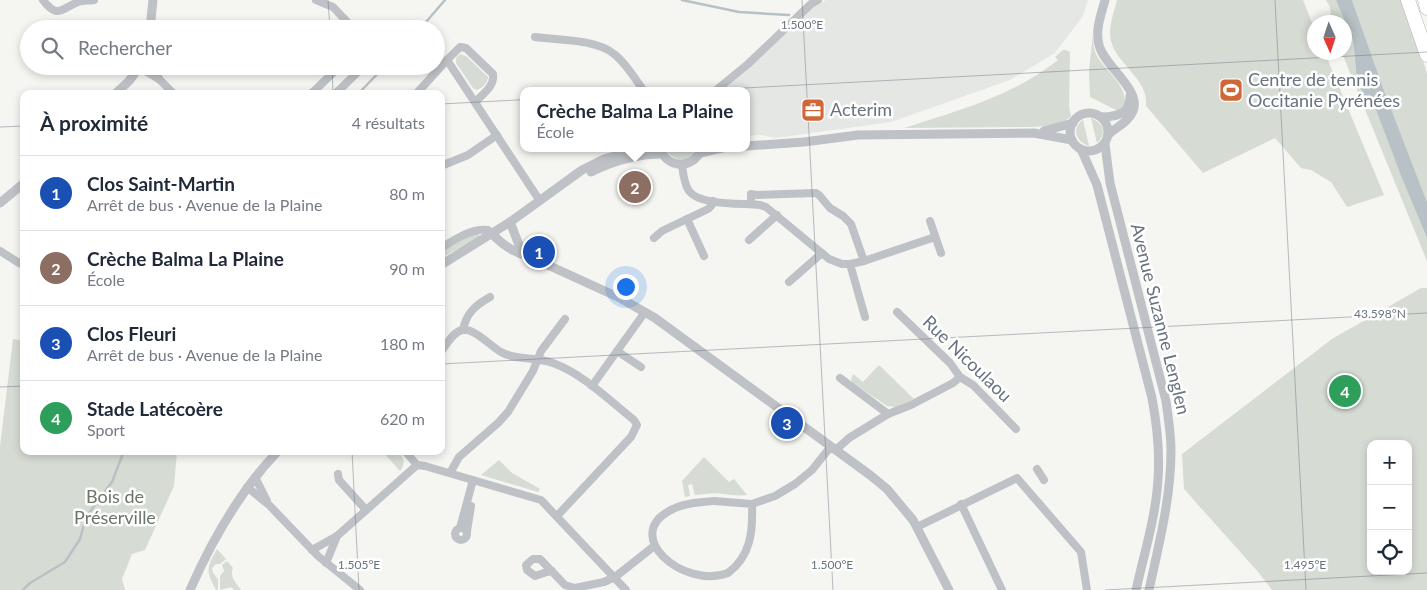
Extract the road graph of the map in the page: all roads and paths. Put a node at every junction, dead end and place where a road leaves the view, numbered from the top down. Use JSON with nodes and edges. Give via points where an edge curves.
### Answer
{"nodes":[{"id":1,"x":43,"y":0,"type":"edge"},
{"id":2,"x":94,"y":0,"type":"edge"},
{"id":3,"x":153,"y":0,"type":"edge"},
{"id":4,"x":316,"y":0,"type":"edge"},
{"id":5,"x":818,"y":0,"type":"edge"},
{"id":6,"x":1105,"y":0,"type":"edge"},
{"id":7,"x":1408,"y":0,"type":"edge"},
{"id":8,"x":1425,"y":0,"type":"edge"},
{"id":9,"x":1427,"y":8,"type":"edge"},
{"id":10,"x":151,"y":20,"type":"edge"},
{"id":11,"x":345,"y":20,"type":"edge"},
{"id":12,"x":534,"y":38,"type":"dead end"},
{"id":13,"x":1427,"y":56,"type":"edge"},
{"id":14,"x":447,"y":60,"type":"joint"},
{"id":15,"x":134,"y":75,"type":"edge"},
{"id":16,"x":153,"y":75,"type":"edge"},
{"id":17,"x":157,"y":75,"type":"edge"},
{"id":18,"x":331,"y":75,"type":"edge"},
{"id":19,"x":355,"y":75,"type":"edge"},
{"id":20,"x":433,"y":75,"type":"edge"},
{"id":21,"x":159,"y":79,"type":"junction"},
{"id":22,"x":641,"y":87,"type":"edge"},
{"id":23,"x":720,"y":87,"type":"edge"},
{"id":24,"x":1128,"y":88,"type":"junction"},
{"id":25,"x":119,"y":90,"type":"edge"},
{"id":26,"x":170,"y":90,"type":"edge"},
{"id":27,"x":315,"y":90,"type":"edge"},
{"id":28,"x":339,"y":90,"type":"edge"},
{"id":29,"x":420,"y":90,"type":"edge"},
{"id":30,"x":475,"y":102,"type":"junction"},
{"id":31,"x":1102,"y":117,"type":"junction"},
{"id":32,"x":1072,"y":123,"type":"junction"},
{"id":33,"x":1052,"y":132,"type":"junction"},
{"id":34,"x":497,"y":135,"type":"junction"},
{"id":35,"x":1072,"y":140,"type":"junction"},
{"id":36,"x":1106,"y":140,"type":"junction"},
{"id":37,"x":750,"y":146,"type":"edge"},
{"id":38,"x":1081,"y":150,"type":"junction"},
{"id":39,"x":628,"y":152,"type":"edge"},
{"id":40,"x":656,"y":152,"type":"edge"},
{"id":41,"x":662,"y":152,"type":"edge"},
{"id":42,"x":700,"y":152,"type":"edge"},
{"id":43,"x":445,"y":164,"type":"edge"},
{"id":44,"x":682,"y":165,"type":"junction"},
{"id":45,"x":20,"y":186,"type":"edge"},
{"id":46,"x":540,"y":201,"type":"junction"},
{"id":47,"x":713,"y":201,"type":"junction"},
{"id":48,"x":0,"y":202,"type":"edge"},
{"id":49,"x":751,"y":204,"type":"junction"},
{"id":50,"x":777,"y":214,"type":"junction"},
{"id":51,"x":686,"y":219,"type":"junction"},
{"id":52,"x":930,"y":221,"type":"dead end"},
{"id":53,"x":510,"y":222,"type":"junction"},
{"id":54,"x":492,"y":234,"type":"junction"},
{"id":55,"x":935,"y":237,"type":"junction"},
{"id":56,"x":654,"y":238,"type":"dead end"},
{"id":57,"x":749,"y":240,"type":"dead end"},
{"id":58,"x":445,"y":245,"type":"edge"},
{"id":59,"x":0,"y":251,"type":"edge"},
{"id":60,"x":822,"y":253,"type":"junction"},
{"id":61,"x":940,"y":253,"type":"dead end"},
{"id":62,"x":528,"y":256,"type":"junction"},
{"id":63,"x":704,"y":256,"type":"dead end"},
{"id":64,"x":864,"y":260,"type":"junction"},
{"id":65,"x":445,"y":262,"type":"edge"},
{"id":66,"x":20,"y":264,"type":"edge"},
{"id":67,"x":850,"y":264,"type":"junction"},
{"id":68,"x":789,"y":282,"type":"dead end"},
{"id":69,"x":490,"y":296,"type":"dead end"},
{"id":70,"x":645,"y":312,"type":"junction"},
{"id":71,"x":897,"y":312,"type":"dead end"},
{"id":72,"x":865,"y":317,"type":"dead end"},
{"id":73,"x":565,"y":319,"type":"dead end"},
{"id":74,"x":463,"y":330,"type":"junction"},
{"id":75,"x":445,"y":347,"type":"edge"},
{"id":76,"x":617,"y":351,"type":"junction"},
{"id":77,"x":537,"y":358,"type":"junction"},
{"id":78,"x":641,"y":367,"type":"dead end"},
{"id":79,"x":960,"y":377,"type":"junction"},
{"id":80,"x":840,"y":378,"type":"dead end"},
{"id":81,"x":592,"y":386,"type":"junction"},
{"id":82,"x":888,"y":414,"type":"junction"},
{"id":83,"x":1016,"y":429,"type":"dead end"},
{"id":84,"x":834,"y":448,"type":"junction"},
{"id":85,"x":274,"y":455,"type":"edge"},
{"id":86,"x":408,"y":455,"type":"edge"},
{"id":87,"x":417,"y":465,"type":"junction"},
{"id":88,"x":1037,"y":469,"type":"dead end"},
{"id":89,"x":450,"y":473,"type":"junction"},
{"id":90,"x":338,"y":474,"type":"dead end"},
{"id":91,"x":255,"y":477,"type":"junction"},
{"id":92,"x":473,"y":480,"type":"junction"},
{"id":93,"x":1044,"y":480,"type":"dead end"},
{"id":94,"x":247,"y":487,"type":"junction"},
{"id":95,"x":752,"y":504,"type":"junction"},
{"id":96,"x":961,"y":504,"type":"junction"},
{"id":97,"x":269,"y":505,"type":"junction"},
{"id":98,"x":366,"y":510,"type":"junction"},
{"id":99,"x":557,"y":516,"type":"junction"},
{"id":100,"x":917,"y":527,"type":"junction"},
{"id":101,"x":463,"y":529,"type":"dead end"},
{"id":102,"x":337,"y":536,"type":"junction"},
{"id":103,"x":653,"y":547,"type":"junction"},
{"id":104,"x":312,"y":550,"type":"junction"},
{"id":105,"x":326,"y":563,"type":"junction"},
{"id":106,"x":552,"y":572,"type":"dead end"},
{"id":107,"x":615,"y":577,"type":"junction"},
{"id":108,"x":190,"y":590,"type":"edge"},
{"id":109,"x":360,"y":590,"type":"edge"},
{"id":110,"x":626,"y":590,"type":"edge"},
{"id":111,"x":949,"y":590,"type":"edge"},
{"id":112,"x":1002,"y":590,"type":"edge"},
{"id":113,"x":1087,"y":590,"type":"edge"},
{"id":114,"x":1136,"y":590,"type":"edge"},
{"id":115,"x":1149,"y":590,"type":"edge"}],
"edges":[{"from":1,"to":2,"type":"street","via":[[51,9],[62,11],[80,1]]},
{"from":3,"to":10,"type":"street"},
{"from":4,"to":11,"type":"street","via":[[333,7]]},
{"from":5,"to":23,"type":"street"},
{"from":6,"to":24,"type":"street","via":[[1098,43],[1104,58]]},
{"from":7,"to":13,"type":"highway"},
{"from":8,"to":9,"type":"highway"},
{"from":12,"to":22,"type":"street","via":[[594,44],[603,48],[616,55]]},
{"from":14,"to":30,"type":"street"},
{"from":14,"to":30,"type":"street","via":[[459,47],[464,47],[492,72],[493,83]]},
{"from":15,"to":25,"type":"street"},
{"from":16,"to":21,"type":"street"},
{"from":17,"to":21,"type":"street"},
{"from":18,"to":27,"type":"street"},
{"from":19,"to":28,"type":"street"},
{"from":20,"to":29,"type":"street"},
{"from":21,"to":26,"type":"street"},
{"from":24,"to":31,"type":"street","via":[[1130,101],[1126,110],[1112,117]]},
{"from":24,"to":36,"type":"street","via":[[1133,95],[1134,110]]},
{"from":30,"to":34,"type":"street"},
{"from":31,"to":32,"type":"street","via":[[1086,113]]},
{"from":31,"to":36,"type":"street","via":[[1108,126]]},
{"from":32,"to":33,"type":"street"},
{"from":32,"to":35,"type":"street"},
{"from":33,"to":35,"type":"street"},
{"from":33,"to":37,"type":"street","via":[[858,135]]},
{"from":34,"to":43,"type":"street","via":[[468,155]]},
{"from":34,"to":46,"type":"street"},
{"from":35,"to":38,"type":"street"},
{"from":36,"to":38,"type":"street","via":[[1094,151]]},
{"from":36,"to":115,"type":"street","name":"Avenue Suzanne Lenglen","via":[[1110,183],[1166,401],[1170,430],[1167,506]]},
{"from":38,"to":114,"type":"street","name":"Avenue Suzanne Lenglen","via":[[1096,185],[1152,398],[1157,430],[1156,497]]},
{"from":39,"to":46,"type":"street","via":[[595,163]]},
{"from":40,"to":46,"type":"street","via":[[606,165]]},
{"from":41,"to":44,"type":"street","via":[[670,162]]},
{"from":42,"to":44,"type":"street","via":[[692,162]]},
{"from":44,"to":47,"type":"street","via":[[689,191],[698,198]]},
{"from":45,"to":48,"type":"street"},
{"from":46,"to":53,"type":"street"},
{"from":47,"to":49,"type":"street"},
{"from":47,"to":51,"type":"street","via":[[708,209]]},
{"from":49,"to":50,"type":"street","via":[[766,207]]},
{"from":49,"to":64,"type":"street","via":[[751,194],[816,193],[850,224]]},
{"from":50,"to":57,"type":"street"},
{"from":50,"to":60,"type":"street"},
{"from":51,"to":56,"type":"street"},
{"from":51,"to":63,"type":"street"},
{"from":52,"to":55,"type":"street"},
{"from":53,"to":54,"type":"street"},
{"from":53,"to":62,"type":"street","via":[[519,245]]},
{"from":54,"to":58,"type":"street","via":[[488,230],[476,231]]},
{"from":54,"to":62,"type":"street","via":[[508,247]]},
{"from":54,"to":65,"type":"street"},
{"from":55,"to":61,"type":"street"},
{"from":55,"to":64,"type":"street"},
{"from":59,"to":66,"type":"street"},
{"from":60,"to":67,"type":"street","via":[[835,262]]},
{"from":60,"to":68,"type":"street"},
{"from":62,"to":70,"type":"street"},
{"from":64,"to":67,"type":"street"},
{"from":67,"to":72,"type":"street"},
{"from":69,"to":74,"type":"street","via":[[476,305],[466,318]]},
{"from":70,"to":76,"type":"street"},
{"from":70,"to":84,"type":"street"},
{"from":71,"to":79,"type":"street","name":"Rue Nicoulaou","via":[[950,362]]},
{"from":73,"to":77,"type":"street"},
{"from":74,"to":75,"type":"street","via":[[456,333]]},
{"from":74,"to":77,"type":"street","via":[[470,331],[502,353]]},
{"from":76,"to":78,"type":"street"},
{"from":76,"to":81,"type":"street"},
{"from":77,"to":81,"type":"street","via":[[571,370]]},
{"from":77,"to":89,"type":"street","via":[[534,371],[508,412],[459,457]]},
{"from":79,"to":82,"type":"street","via":[[911,405]]},
{"from":79,"to":83,"type":"street","name":"Rue Nicoulaou","via":[[973,385]]},
{"from":80,"to":82,"type":"street"},
{"from":81,"to":99,"type":"street","via":[[637,425],[631,437]]},
{"from":82,"to":84,"type":"street"},
{"from":84,"to":95,"type":"street","via":[[828,450],[795,484]]},
{"from":84,"to":100,"type":"street","via":[[886,489]]},
{"from":85,"to":91,"type":"street"},
{"from":86,"to":87,"type":"street"},
{"from":87,"to":89,"type":"street"},
{"from":87,"to":98,"type":"street"},
{"from":88,"to":93,"type":"street"},
{"from":89,"to":92,"type":"street"},
{"from":90,"to":98,"type":"street","via":[[339,480]]},
{"from":91,"to":94,"type":"street"},
{"from":91,"to":97,"type":"street"},
{"from":92,"to":99,"type":"street","via":[[541,500]]},
{"from":92,"to":101,"type":"street"},
{"from":94,"to":97,"type":"street"},
{"from":94,"to":108,"type":"street"},
{"from":95,"to":103,"type":"street","via":[[714,501],[674,508],[658,522],[653,534]]},
{"from":95,"to":103,"type":"street","via":[[749,545],[738,563],[723,577],[704,582],[685,580],[663,564]]},
{"from":96,"to":100,"type":"street"},
{"from":96,"to":112,"type":"street"},
{"from":96,"to":113,"type":"street","via":[[1017,478],[1081,552]]},
{"from":97,"to":104,"type":"street"},
{"from":98,"to":102,"type":"street"},
{"from":99,"to":107,"type":"street"},
{"from":100,"to":111,"type":"street"},
{"from":102,"to":104,"type":"street"},
{"from":102,"to":105,"type":"street"},
{"from":103,"to":107,"type":"street"},
{"from":104,"to":105,"type":"street"},
{"from":105,"to":109,"type":"street"},
{"from":106,"to":107,"type":"street","via":[[565,585],[575,588]]},
{"from":107,"to":110,"type":"street"}]}
